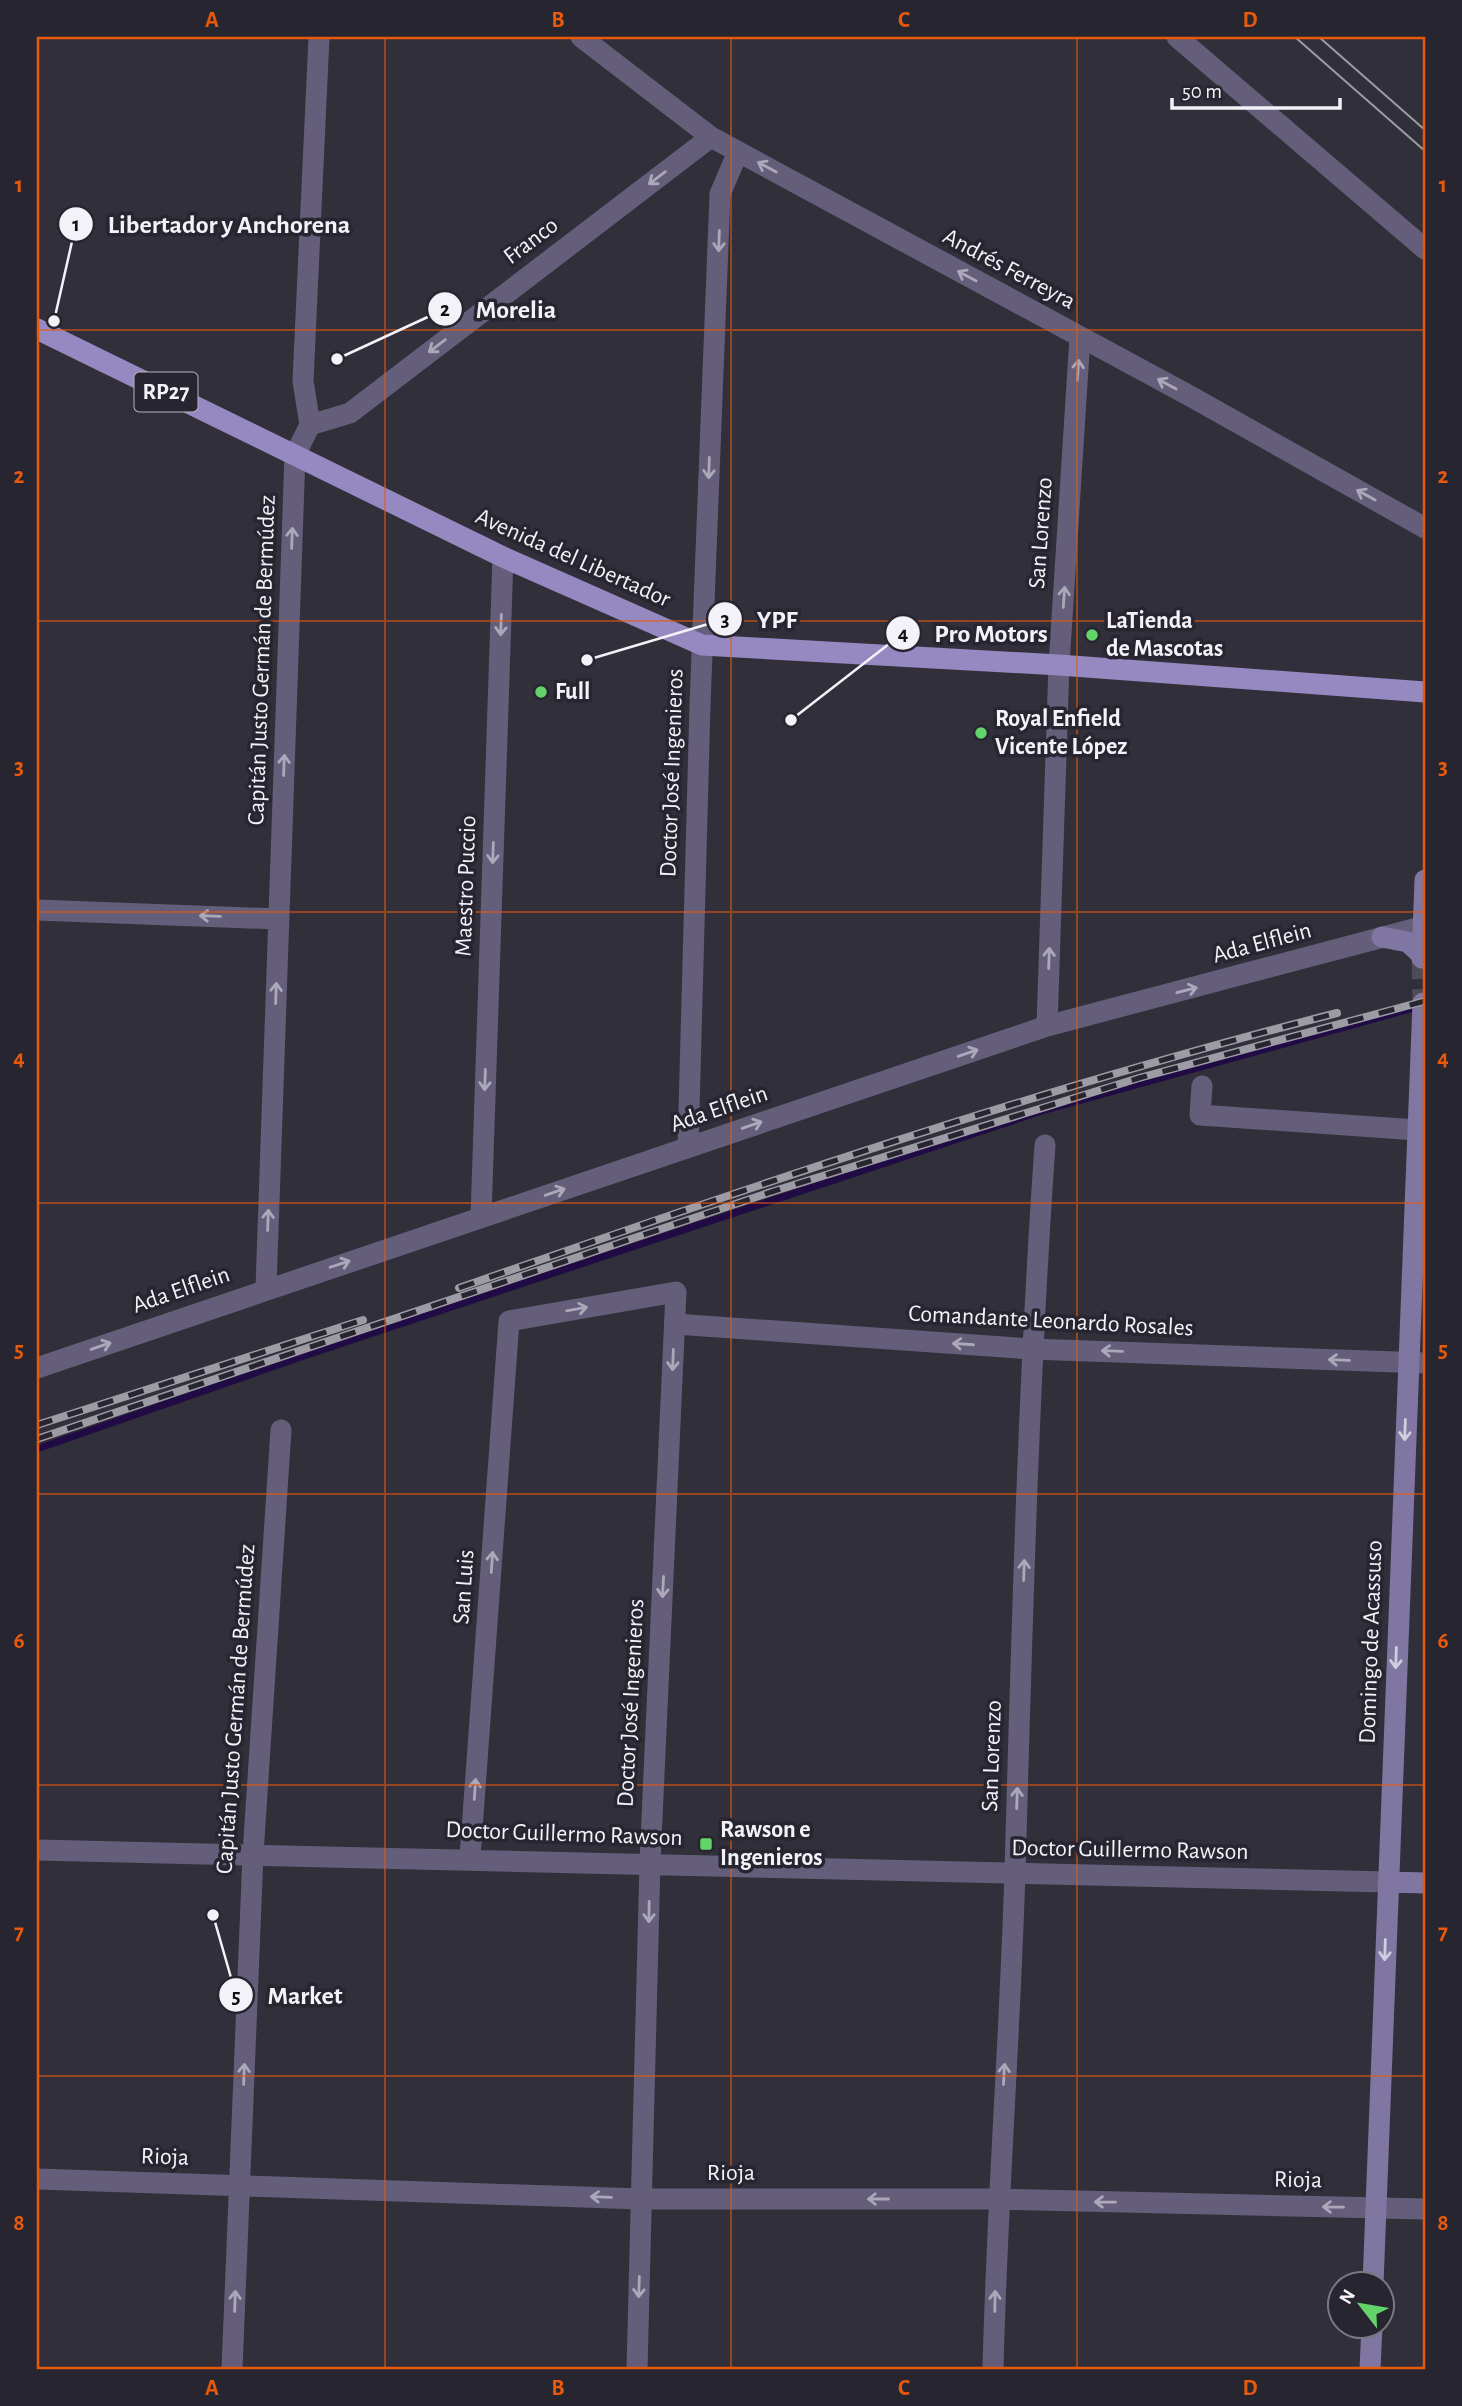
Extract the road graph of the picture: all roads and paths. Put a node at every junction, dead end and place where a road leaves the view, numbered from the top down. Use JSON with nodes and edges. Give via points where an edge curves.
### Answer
{"nodes":[{"id":1,"x":319,"y":37,"type":"edge"},
{"id":2,"x":581,"y":37,"type":"edge"},
{"id":3,"x":1177,"y":37,"type":"edge"},
{"id":4,"x":711,"y":137,"type":"junction"},
{"id":5,"x":738,"y":152,"type":"junction"},
{"id":6,"x":1425,"y":249,"type":"edge"},
{"id":7,"x":37,"y":329,"type":"edge"},
{"id":8,"x":1080,"y":337,"type":"junction"},
{"id":9,"x":310,"y":425,"type":"junction"},
{"id":10,"x":295,"y":455,"type":"junction"},
{"id":11,"x":1425,"y":528,"type":"edge"},
{"id":12,"x":503,"y":557,"type":"junction"},
{"id":13,"x":702,"y":645,"type":"junction"},
{"id":14,"x":1059,"y":665,"type":"junction"},
{"id":15,"x":1425,"y":692,"type":"edge"},
{"id":16,"x":1425,"y":880,"type":"edge"},
{"id":17,"x":37,"y":910,"type":"edge"},
{"id":18,"x":279,"y":919,"type":"junction"},
{"id":19,"x":1423,"y":942,"type":"edge"},
{"id":20,"x":1423,"y":1003,"type":"dead end"},
{"id":21,"x":1047,"y":1026,"type":"junction"},
{"id":22,"x":1202,"y":1086,"type":"dead end"},
{"id":23,"x":1422,"y":1094,"type":"edge"},
{"id":24,"x":1417,"y":1130,"type":"junction"},
{"id":25,"x":1045,"y":1145,"type":"dead end"},
{"id":26,"x":688,"y":1147,"type":"junction"},
{"id":27,"x":481,"y":1217,"type":"junction"},
{"id":28,"x":266,"y":1288,"type":"junction"},
{"id":29,"x":676,"y":1292,"type":"joint"},
{"id":30,"x":674,"y":1324,"type":"junction"},
{"id":31,"x":1031,"y":1349,"type":"junction"},
{"id":32,"x":1416,"y":1363,"type":"edge"},
{"id":33,"x":37,"y":1368,"type":"edge"},
{"id":34,"x":281,"y":1430,"type":"dead end"},
{"id":35,"x":37,"y":1850,"type":"edge"},
{"id":36,"x":253,"y":1854,"type":"junction"},
{"id":37,"x":470,"y":1857,"type":"junction"},
{"id":38,"x":650,"y":1862,"type":"junction"},
{"id":39,"x":1015,"y":1875,"type":"junction"},
{"id":40,"x":1388,"y":1882,"type":"junction"},
{"id":41,"x":1425,"y":1882,"type":"edge"},
{"id":42,"x":37,"y":2179,"type":"edge"},
{"id":43,"x":239,"y":2186,"type":"junction"},
{"id":44,"x":641,"y":2199,"type":"junction"},
{"id":45,"x":998,"y":2199,"type":"junction"},
{"id":46,"x":1376,"y":2208,"type":"junction"},
{"id":47,"x":1425,"y":2209,"type":"edge"},
{"id":48,"x":1374,"y":2270,"type":"edge"},
{"id":49,"x":1371,"y":2340,"type":"edge"},
{"id":50,"x":232,"y":2369,"type":"edge"},
{"id":51,"x":636,"y":2369,"type":"edge"},
{"id":52,"x":993,"y":2369,"type":"edge"},
{"id":53,"x":1370,"y":2369,"type":"edge"}],
"edges":[{"from":1,"to":9,"type":"street","via":[[303,381]]},
{"from":2,"to":4,"type":"street","name":"Andrés Ferreyra"},
{"from":3,"to":6,"type":"street"},
{"from":4,"to":5,"type":"street","name":"Andrés Ferreyra"},
{"from":4,"to":9,"type":"street","name":"Franco","one_way":true,"via":[[350,412]]},
{"from":8,"to":5,"type":"street","name":"Andrés Ferreyra","one_way":true},
{"from":5,"to":13,"type":"street","name":"Doctor José Ingenieros","one_way":true,"via":[[720,194]]},
{"from":7,"to":10,"type":"main road","name":"Avenida del Libertador","number":"RP27"},
{"from":11,"to":8,"type":"street","name":"Andrés Ferreyra","one_way":true},
{"from":14,"to":8,"type":"street","name":"San Lorenzo","one_way":true},
{"from":9,"to":10,"type":"street","name":"Capitán Justo Germán de Bermúdez"},
{"from":10,"to":12,"type":"main road","name":"Avenida del Libertador","number":"RP27"},
{"from":18,"to":10,"type":"street","name":"Capitán Justo Germán de Bermúdez","one_way":true},
{"from":12,"to":13,"type":"main road","name":"Avenida del Libertador","number":"RP27"},
{"from":12,"to":27,"type":"street","name":"Maestro Puccio","one_way":true},
{"from":13,"to":14,"type":"main road","name":"Avenida del Libertador","number":"RP27"},
{"from":13,"to":26,"type":"street","name":"Doctor José Ingenieros"},
{"from":14,"to":15,"type":"main road","name":"Avenida del Libertador","number":"RP27"},
{"from":21,"to":14,"type":"street","name":"San Lorenzo","one_way":true},
{"from":16,"to":19,"type":"street"},
{"from":18,"to":17,"type":"street","one_way":true},
{"from":28,"to":18,"type":"street","name":"Capitán Justo Germán de Bermúdez","one_way":true},
{"from":21,"to":19,"type":"street","name":"Ada Elflein","one_way":true,"via":[[1382,937]]},
{"from":20,"to":23,"type":"street","name":"Domingo de Acassuso"},
{"from":26,"to":21,"type":"street","name":"Ada Elflein","one_way":true},
{"from":22,"to":24,"type":"street","via":[[1200,1115]]},
{"from":23,"to":24,"type":"street","name":"Domingo de Acassuso"},
{"from":24,"to":32,"type":"street","name":"Domingo de Acassuso"},
{"from":25,"to":31,"type":"street","name":"San Lorenzo"},
{"from":27,"to":26,"type":"street","name":"Ada Elflein","one_way":true},
{"from":28,"to":27,"type":"street","name":"Ada Elflein","one_way":true},
{"from":33,"to":28,"type":"street","name":"Ada Elflein","one_way":true},
{"from":29,"to":30,"type":"street","name":"Doctor José Ingenieros"},
{"from":37,"to":29,"type":"street","name":"San Luis","one_way":true,"via":[[509,1321]]},
{"from":31,"to":30,"type":"street","name":"Comandante Leonardo Rosales","one_way":true},
{"from":30,"to":38,"type":"street","name":"Doctor José Ingenieros","one_way":true},
{"from":32,"to":31,"type":"street","name":"Comandante Leonardo Rosales","one_way":true},
{"from":39,"to":31,"type":"street","name":"San Lorenzo","one_way":true},
{"from":32,"to":40,"type":"street","name":"Domingo de Acassuso","one_way":true},
{"from":34,"to":36,"type":"street","name":"Capitán Justo Germán de Bermúdez"},
{"from":35,"to":36,"type":"street","name":"Doctor Guillermo Rawson"},
{"from":36,"to":37,"type":"street","name":"Doctor Guillermo Rawson"},
{"from":43,"to":36,"type":"street","name":"Capitán Justo Germán de Bermúdez","one_way":true},
{"from":37,"to":38,"type":"street","name":"Doctor Guillermo Rawson"},
{"from":38,"to":39,"type":"street","name":"Doctor Guillermo Rawson"},
{"from":38,"to":44,"type":"street","name":"Doctor José Ingenieros","one_way":true},
{"from":39,"to":40,"type":"street","name":"Doctor Guillermo Rawson"},
{"from":45,"to":39,"type":"street","name":"San Lorenzo","one_way":true},
{"from":40,"to":41,"type":"street","name":"Doctor Guillermo Rawson"},
{"from":40,"to":46,"type":"street","name":"Domingo de Acassuso","one_way":true},
{"from":42,"to":43,"type":"street","name":"Rioja"},
{"from":44,"to":43,"type":"street","name":"Rioja","one_way":true},
{"from":50,"to":43,"type":"street","name":"Capitán Justo Germán de Bermúdez","one_way":true},
{"from":45,"to":44,"type":"street","name":"Rioja","one_way":true},
{"from":44,"to":51,"type":"street","name":"Doctor José Ingenieros","one_way":true},
{"from":46,"to":45,"type":"street","name":"Rioja","one_way":true},
{"from":52,"to":45,"type":"street","name":"San Lorenzo","one_way":true},
{"from":46,"to":47,"type":"street","name":"Rioja"},
{"from":46,"to":48,"type":"street","name":"Domingo de Acassuso"},
{"from":49,"to":53,"type":"street"}]}
